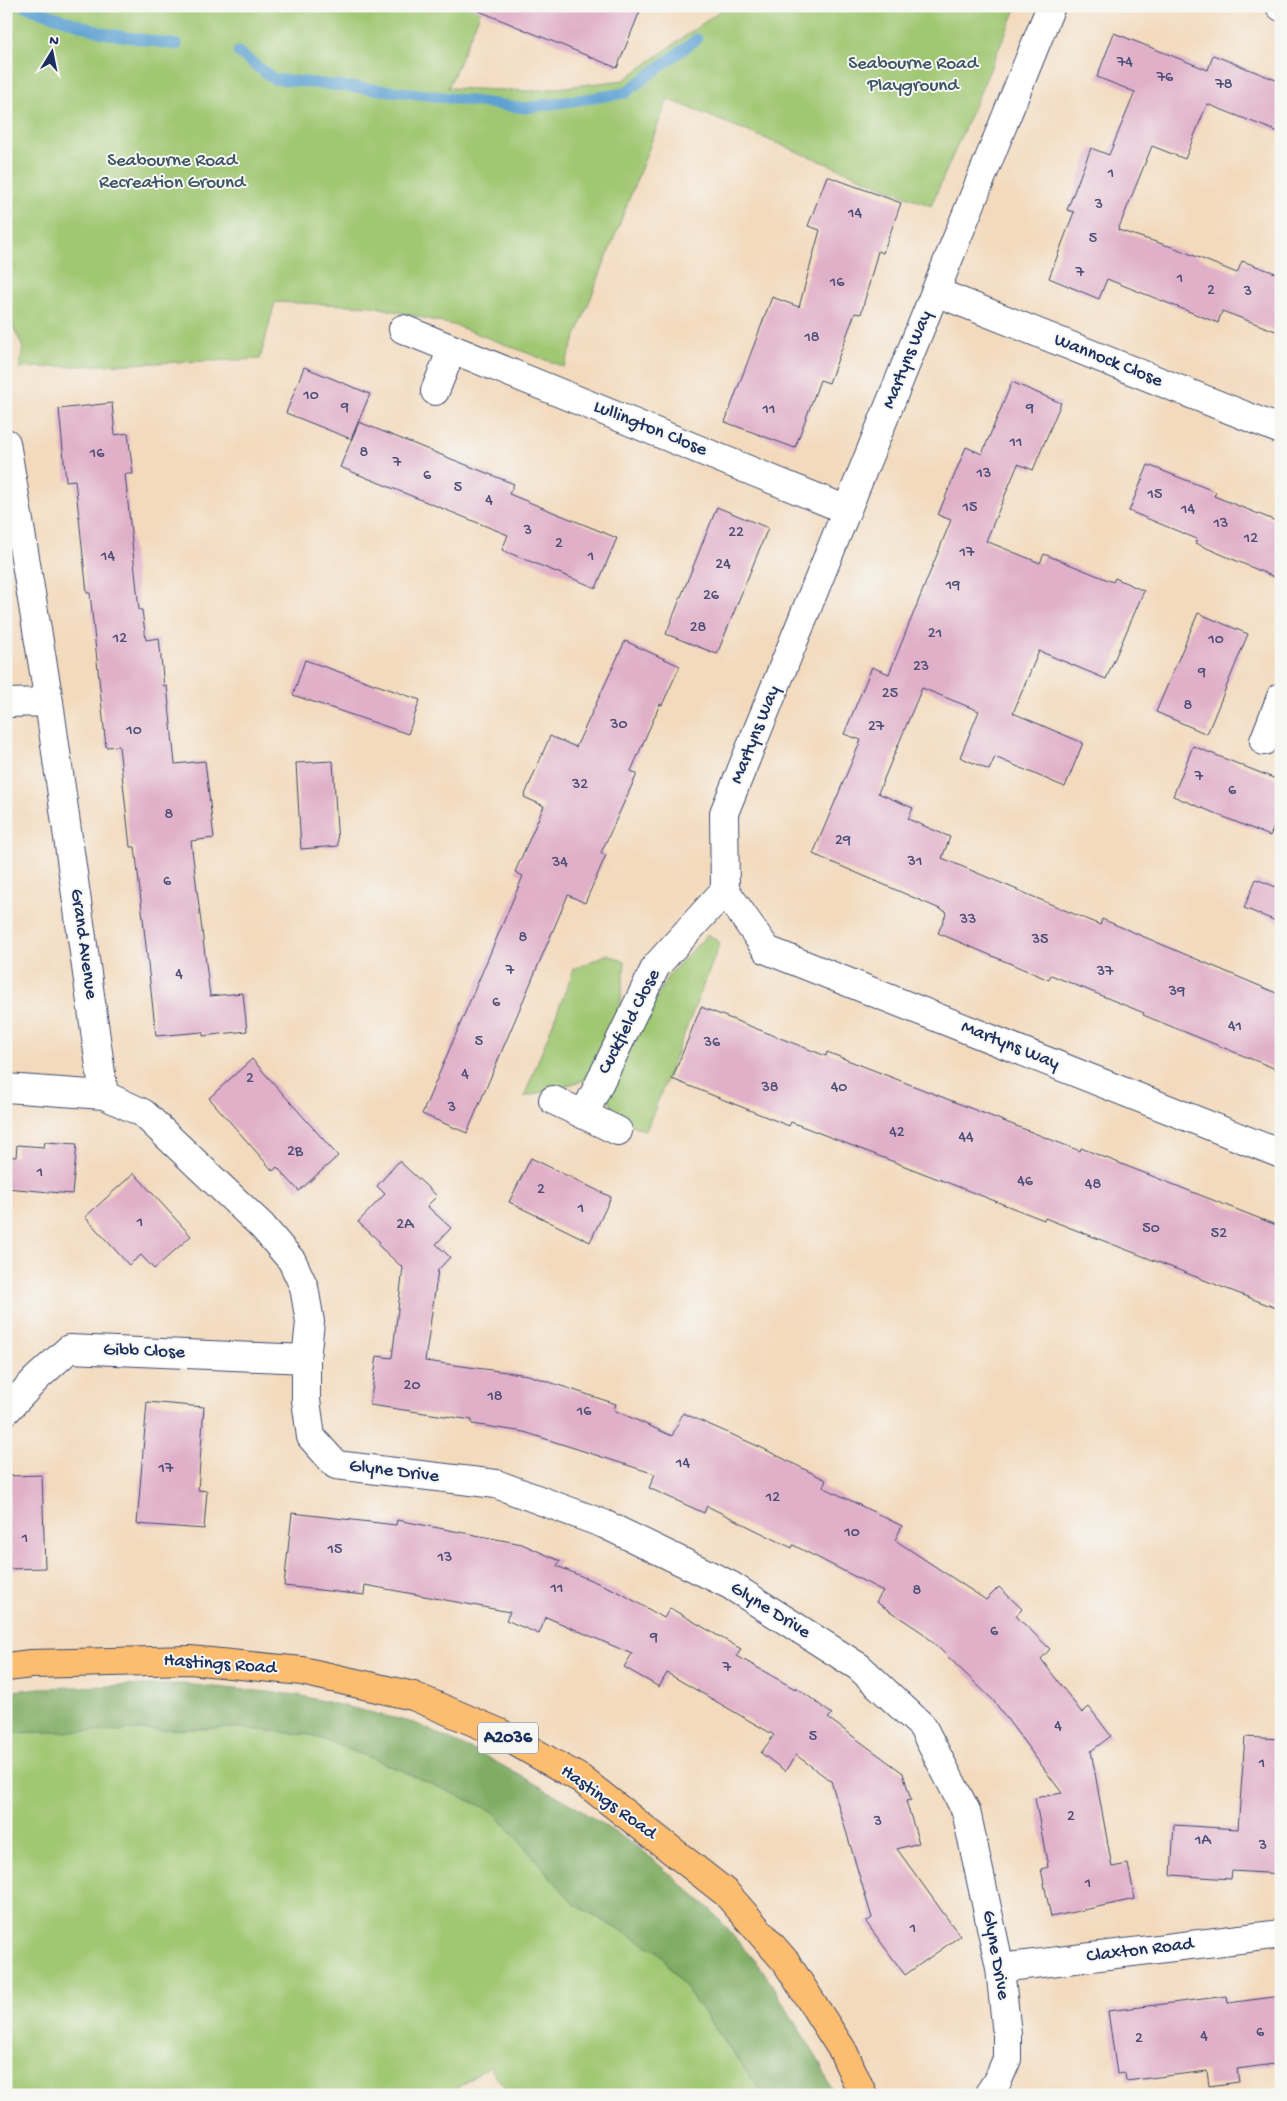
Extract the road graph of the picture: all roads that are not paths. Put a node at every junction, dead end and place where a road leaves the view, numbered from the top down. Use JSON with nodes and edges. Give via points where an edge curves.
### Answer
{"nodes":[{"id":1,"x":1052,"y":6,"type":"edge"},
{"id":2,"x":936,"y":292,"type":"junction"},
{"id":3,"x":403,"y":329,"type":"dead end"},
{"id":4,"x":452,"y":349,"type":"junction"},
{"id":5,"x":435,"y":391,"type":"dead end"},
{"id":6,"x":1281,"y":430,"type":"edge"},
{"id":7,"x":6,"y":443,"type":"edge"},
{"id":8,"x":847,"y":510,"type":"junction"},
{"id":9,"x":1281,"y":698,"type":"edge"},
{"id":10,"x":49,"y":702,"type":"junction"},
{"id":11,"x":6,"y":703,"type":"edge"},
{"id":12,"x":1264,"y":741,"type":"dead end"},
{"id":13,"x":725,"y":890,"type":"junction"},
{"id":14,"x":6,"y":1088,"type":"edge"},
{"id":15,"x":104,"y":1095,"type":"junction"},
{"id":16,"x":553,"y":1100,"type":"dead end"},
{"id":17,"x":584,"y":1114,"type":"junction"},
{"id":18,"x":618,"y":1131,"type":"dead end"},
{"id":19,"x":1281,"y":1154,"type":"edge"},
{"id":20,"x":306,"y":1359,"type":"junction"},
{"id":21,"x":6,"y":1411,"type":"edge"},
{"id":22,"x":6,"y":1667,"type":"edge"},
{"id":23,"x":1281,"y":1934,"type":"edge"},
{"id":24,"x":1000,"y":1968,"type":"junction"},
{"id":25,"x":863,"y":2095,"type":"edge"},
{"id":26,"x":988,"y":2095,"type":"edge"}],
"edges":[{"from":1,"to":2,"type":"street","name":"Martyns Way"},
{"from":2,"to":6,"type":"street","name":"Wannock Close"},
{"from":2,"to":8,"type":"street","name":"Martyns Way"},
{"from":3,"to":4,"type":"street","name":"Lullington Close"},
{"from":4,"to":5,"type":"street"},
{"from":4,"to":8,"type":"street","name":"Lullington Close"},
{"from":7,"to":10,"type":"street","name":"Grand Avenue"},
{"from":8,"to":13,"type":"street","name":"Martyns Way","via":[[724,813]]},
{"from":9,"to":12,"type":"street"},
{"from":10,"to":11,"type":"street"},
{"from":10,"to":15,"type":"street","name":"Grand Avenue"},
{"from":13,"to":17,"type":"street","name":"Cuckfield Close","via":[[656,966]]},
{"from":13,"to":19,"type":"street","name":"Martyns Way","via":[[767,950]]},
{"from":14,"to":15,"type":"street"},
{"from":15,"to":20,"type":"street","via":[[143,1114],[262,1226],[292,1261],[304,1287],[310,1322]]},
{"from":16,"to":17,"type":"street"},
{"from":17,"to":18,"type":"street"},
{"from":20,"to":21,"type":"street","name":"Gibb Close","via":[[69,1349]]},
{"from":20,"to":24,"type":"street","name":"Glyne Drive","via":[[306,1400],[311,1437],[336,1465],[496,1484],[604,1524],[730,1585],[860,1667],[922,1726],[966,1811]]},
{"from":22,"to":25,"type":"main road","name":"Hastings Road","number":"A2036","via":[[190,1660],[302,1671],[413,1696],[500,1733],[581,1779],[726,1892],[786,1962],[843,2051]]},
{"from":23,"to":24,"type":"street","name":"Claxton Road"},
{"from":24,"to":26,"type":"street","name":"Glyne Drive","via":[[1007,2059]]}]}
